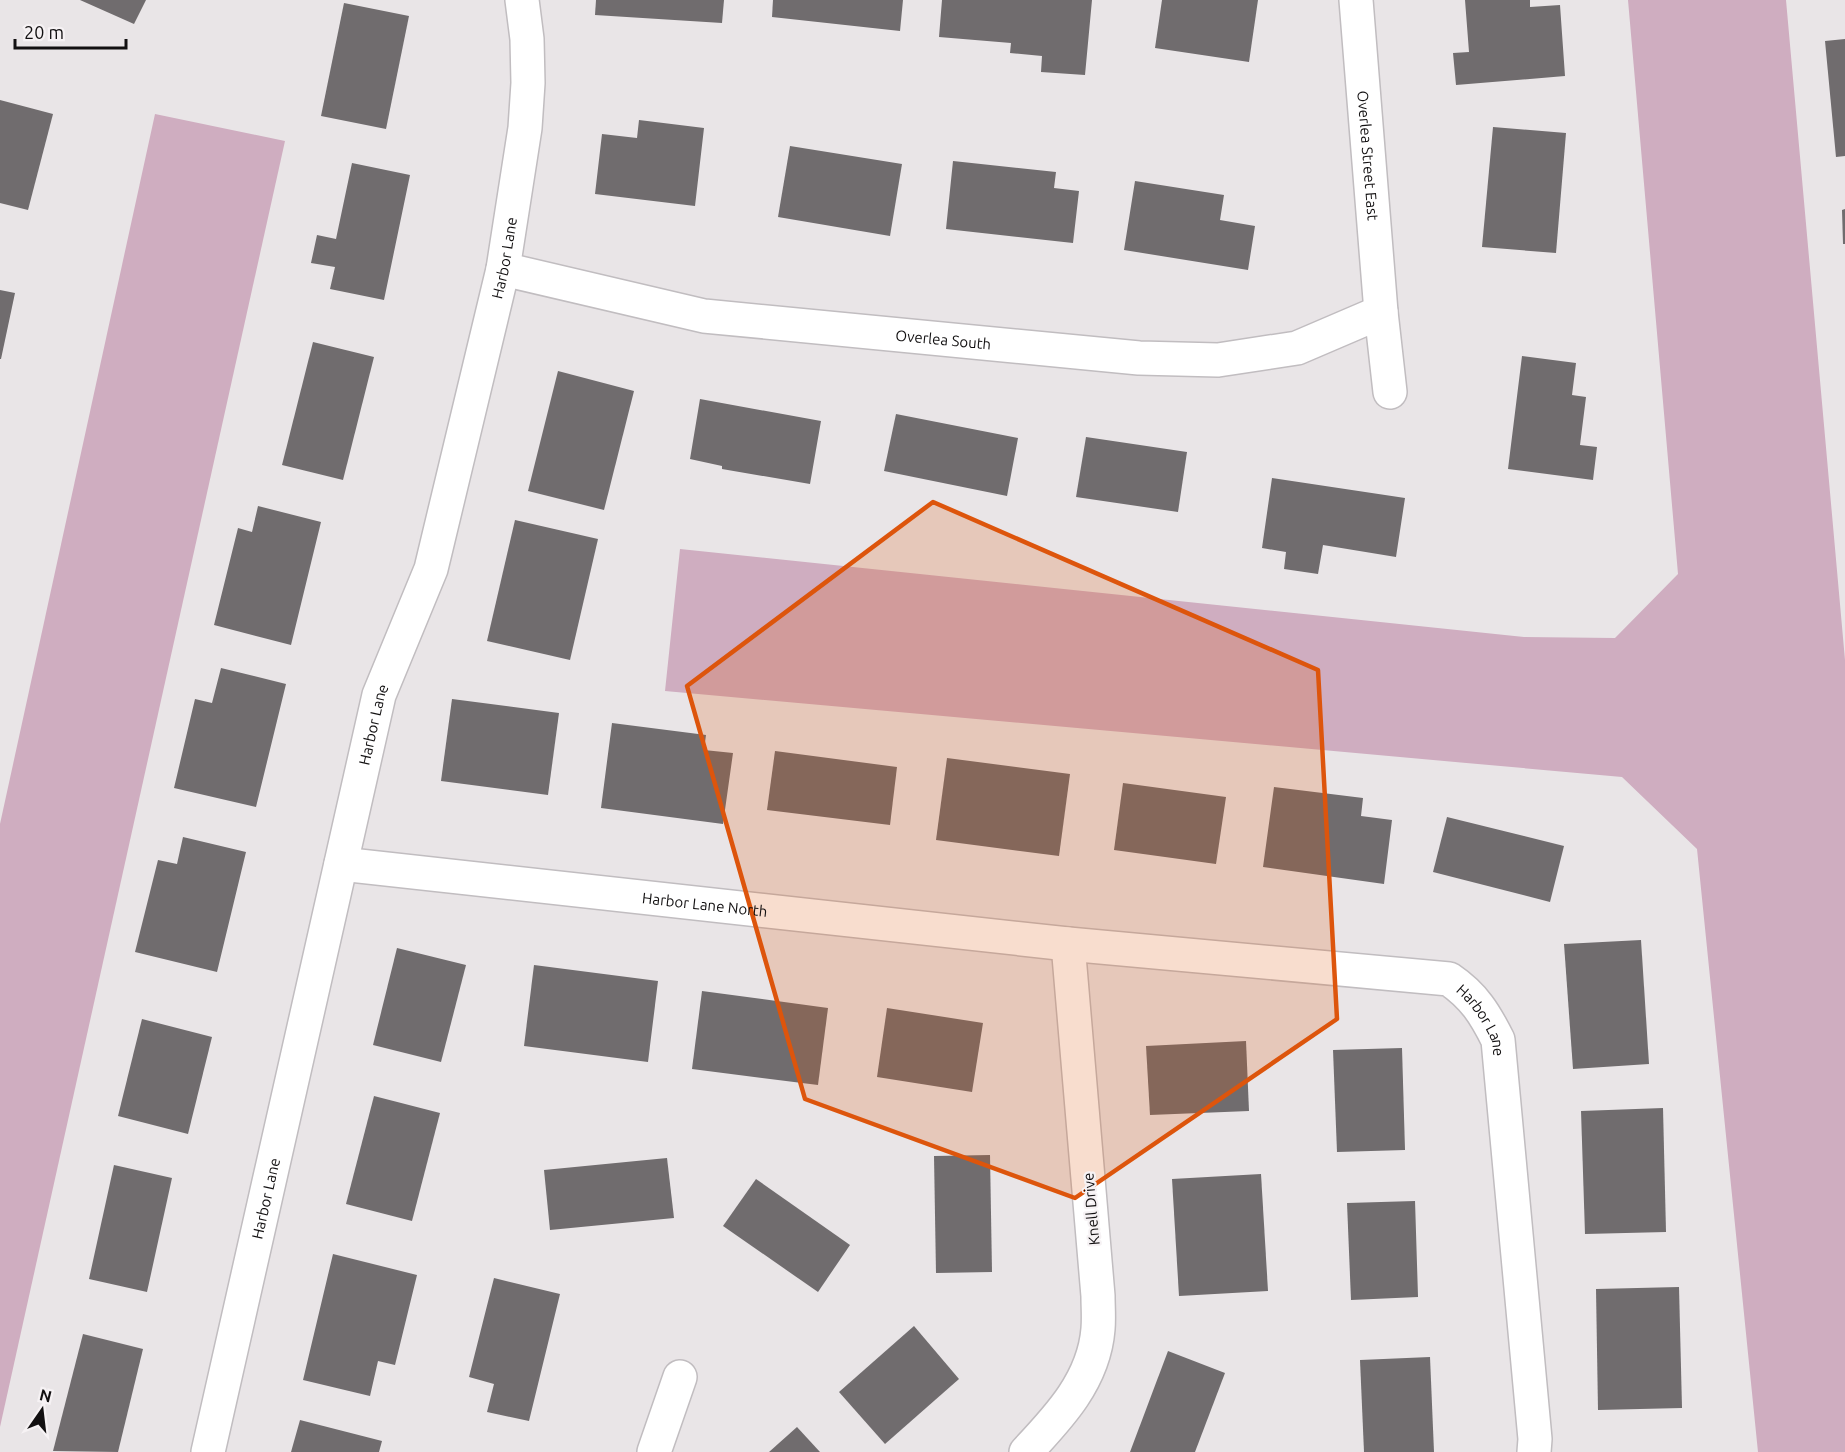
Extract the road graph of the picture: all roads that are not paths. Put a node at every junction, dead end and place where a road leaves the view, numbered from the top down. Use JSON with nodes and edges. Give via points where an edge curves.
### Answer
{"nodes":[{"id":1,"x":522,"y":0,"type":"edge"},
{"id":2,"x":1356,"y":0,"type":"edge"},
{"id":3,"x":503,"y":269,"type":"junction"},
{"id":4,"x":1381,"y":312,"type":"junction"},
{"id":5,"x":1390,"y":392,"type":"dead end"},
{"id":6,"x":341,"y":864,"type":"junction"},
{"id":7,"x":1068,"y":944,"type":"junction"},
{"id":8,"x":680,"y":1377,"type":"dead end"},
{"id":9,"x":208,"y":1452,"type":"edge"},
{"id":10,"x":654,"y":1452,"type":"edge"},
{"id":11,"x":1026,"y":1452,"type":"edge"},
{"id":12,"x":1534,"y":1452,"type":"edge"}],
"edges":[{"from":1,"to":3,"type":"street","name":"Harbor Lane","via":[[527,39],[525,128]]},
{"from":2,"to":4,"type":"street","name":"Overlea Street East"},
{"from":3,"to":4,"type":"street","name":"Overlea South","via":[[705,316],[1139,358],[1218,360],[1297,348]]},
{"from":3,"to":6,"type":"street","name":"Harbor Lane","via":[[431,569],[379,695]]},
{"from":4,"to":5,"type":"street","name":"Overlea Street East"},
{"from":6,"to":7,"type":"street","name":"Harbor Lane North"},
{"from":6,"to":9,"type":"street","name":"Harbor Lane"},
{"from":7,"to":11,"type":"street","name":"Knell Drive","via":[[1098,1331],[1088,1370],[1064,1412]]},
{"from":7,"to":12,"type":"street","name":"Harbor Lane","via":[[1449,979],[1466,990],[1486,1015],[1498,1040]]},
{"from":8,"to":10,"type":"street"}]}
